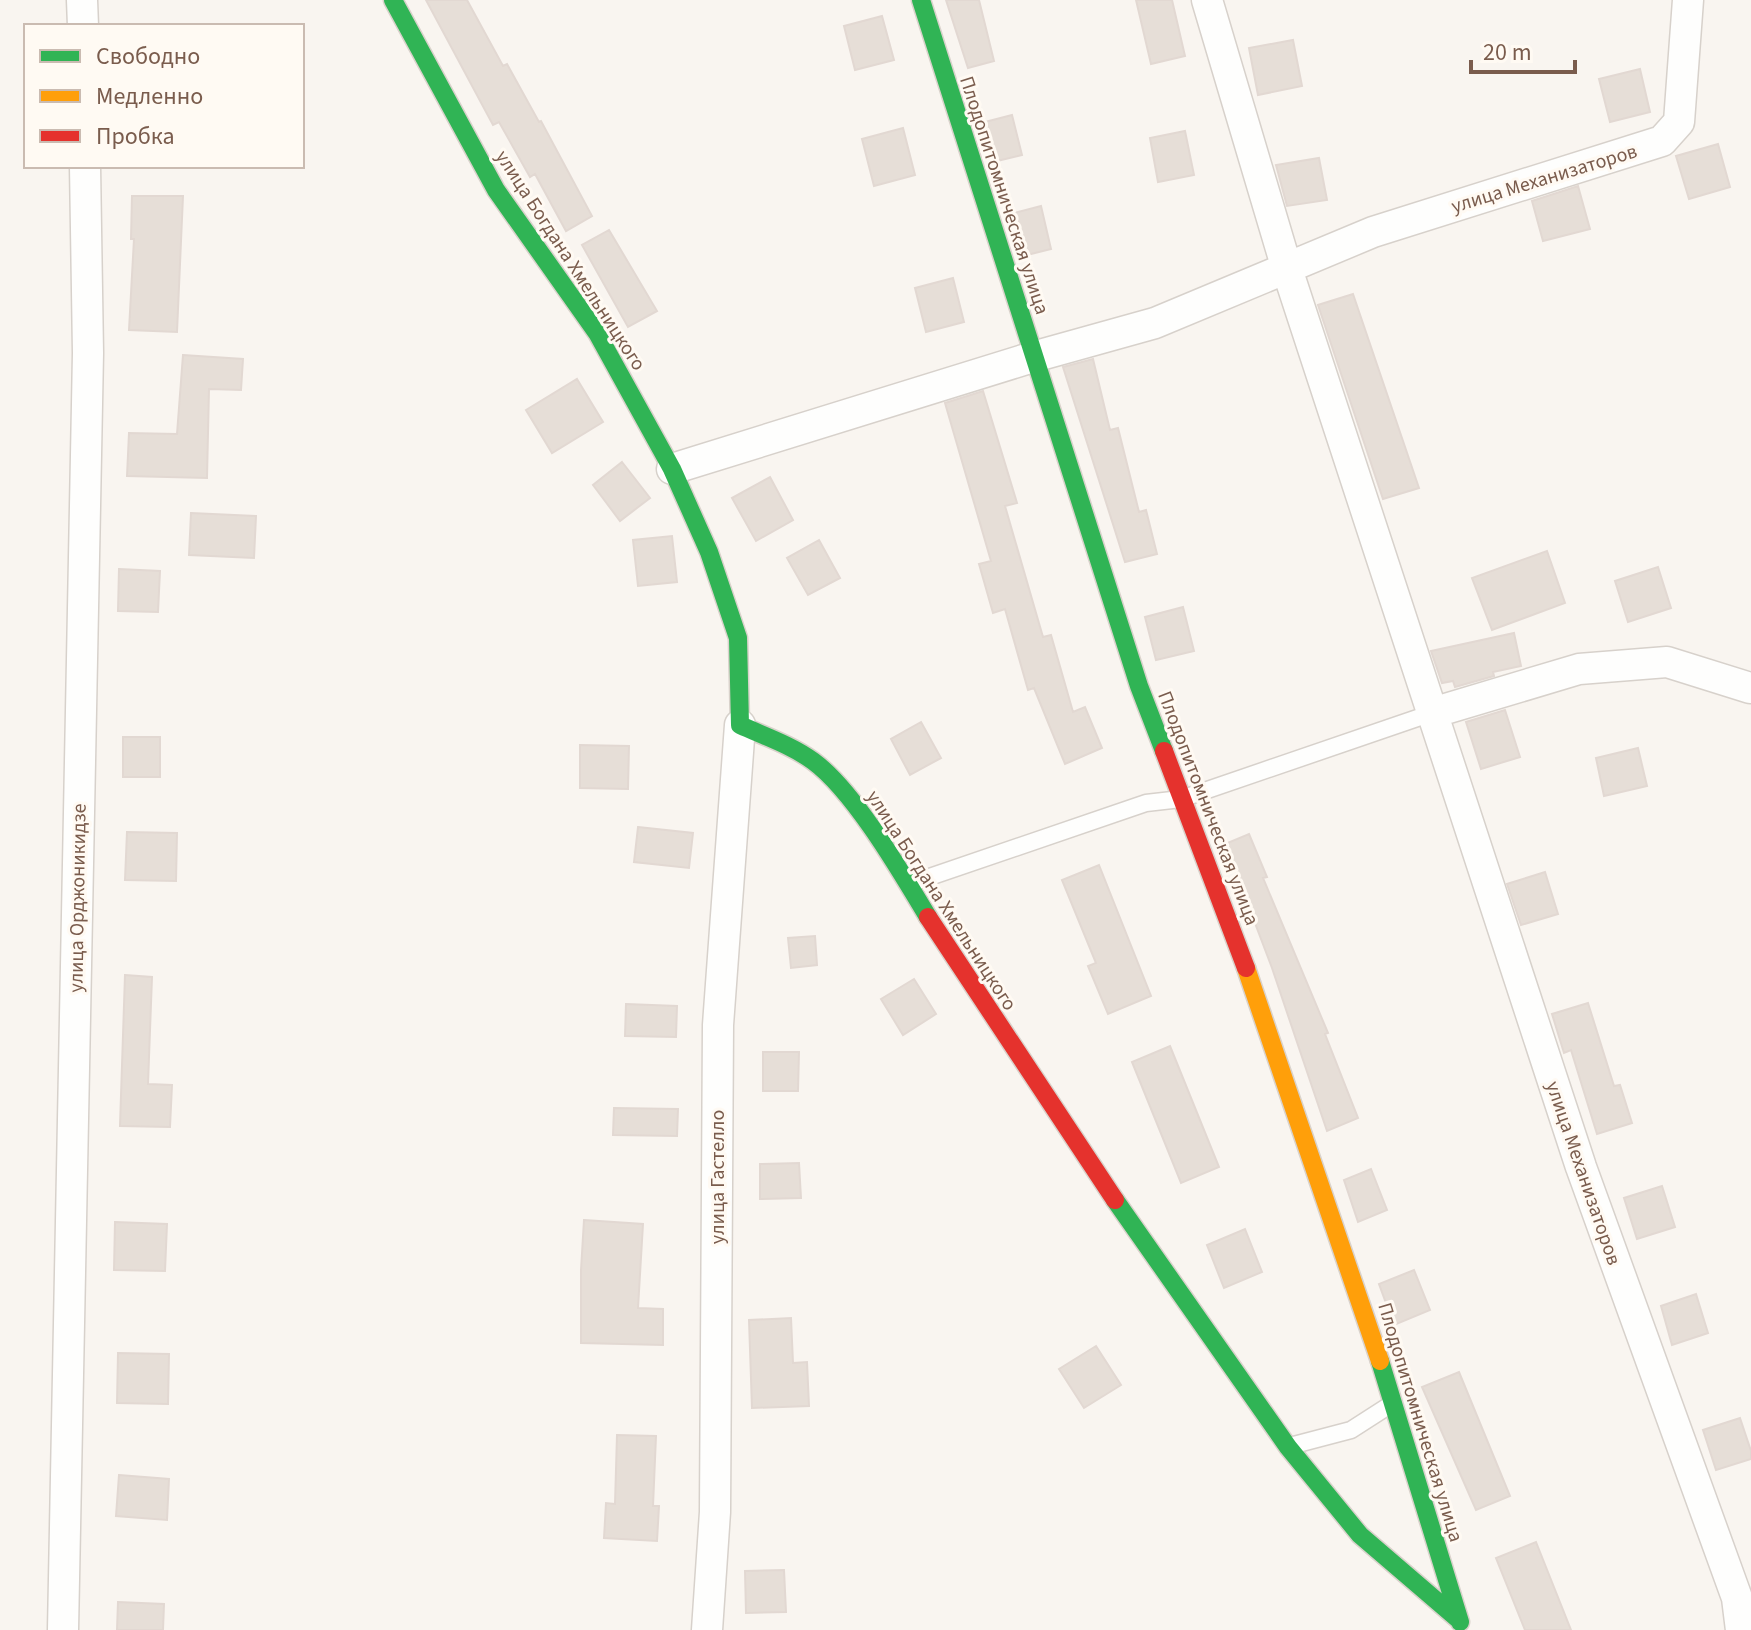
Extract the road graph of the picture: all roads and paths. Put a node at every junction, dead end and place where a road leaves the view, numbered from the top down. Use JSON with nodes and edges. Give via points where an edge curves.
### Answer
{"nodes":[{"id":1,"x":82,"y":0,"type":"edge"},
{"id":2,"x":393,"y":0,"type":"edge"},
{"id":3,"x":921,"y":0,"type":"edge"},
{"id":4,"x":1207,"y":0,"type":"edge"},
{"id":5,"x":1688,"y":0,"type":"edge"},
{"id":6,"x":83,"y":24,"type":"edge"},
{"id":7,"x":85,"y":168,"type":"edge"},
{"id":8,"x":1287,"y":269,"type":"junction"},
{"id":9,"x":1033,"y":357,"type":"junction"},
{"id":10,"x":672,"y":469,"type":"junction"},
{"id":11,"x":1750,"y":688,"type":"edge"},
{"id":12,"x":1432,"y":713,"type":"junction"},
{"id":13,"x":740,"y":725,"type":"junction"},
{"id":14,"x":1181,"y":799,"type":"junction"},
{"id":15,"x":908,"y":884,"type":"junction"},
{"id":16,"x":1394,"y":1402,"type":"junction"},
{"id":17,"x":1288,"y":1447,"type":"junction"},
{"id":18,"x":1461,"y":1625,"type":"edge"},
{"id":19,"x":63,"y":1630,"type":"edge"},
{"id":20,"x":707,"y":1630,"type":"edge"},
{"id":21,"x":1741,"y":1630,"type":"edge"}],
"edges":[{"from":1,"to":6,"type":"street"},
{"from":2,"to":10,"type":"street","name":"улица Богдана Хмельницкого","via":[[496,190],[597,333]]},
{"from":3,"to":9,"type":"street","name":"Плодопитомническая улица"},
{"from":4,"to":8,"type":"street","name":"улица Механизаторов"},
{"from":5,"to":8,"type":"street","name":"улица Механизаторов","via":[[1679,122],[1662,141],[1373,232]]},
{"from":7,"to":19,"type":"street","name":"улица Орджоникидзе","via":[[88,353]]},
{"from":8,"to":9,"type":"street","via":[[1155,323]]},
{"from":8,"to":12,"type":"street","name":"улица Механизаторов"},
{"from":9,"to":10,"type":"street"},
{"from":9,"to":14,"type":"street","name":"Плодопитомническая улица"},
{"from":10,"to":13,"type":"street","name":"улица Богдана Хмельницкого","via":[[709,552],[738,638]]},
{"from":11,"to":12,"type":"street","via":[[1667,662],[1579,669]]},
{"from":12,"to":14,"type":"lane"},
{"from":12,"to":21,"type":"street","name":"улица Механизаторов","via":[[1581,1167],[1737,1598]]},
{"from":13,"to":15,"type":"street","name":"улица Богдана Хмельницкого","via":[[814,762],[850,799]]},
{"from":13,"to":20,"type":"street","name":"улица Гастелло","via":[[718,1025],[715,1512]]},
{"from":14,"to":15,"type":"lane","via":[[1146,803]]},
{"from":14,"to":16,"type":"street","name":"Плодопитомническая улица","via":[[1249,976]]},
{"from":15,"to":17,"type":"street","name":"улица Богдана Хмельницкого","via":[[1132,1227]]},
{"from":16,"to":17,"type":"lane","via":[[1351,1430]]},
{"from":16,"to":18,"type":"street","name":"Плодопитомническая улица"},
{"from":17,"to":18,"type":"street","name":"улица Богдана Хмельницкого","via":[[1360,1535]]}]}
